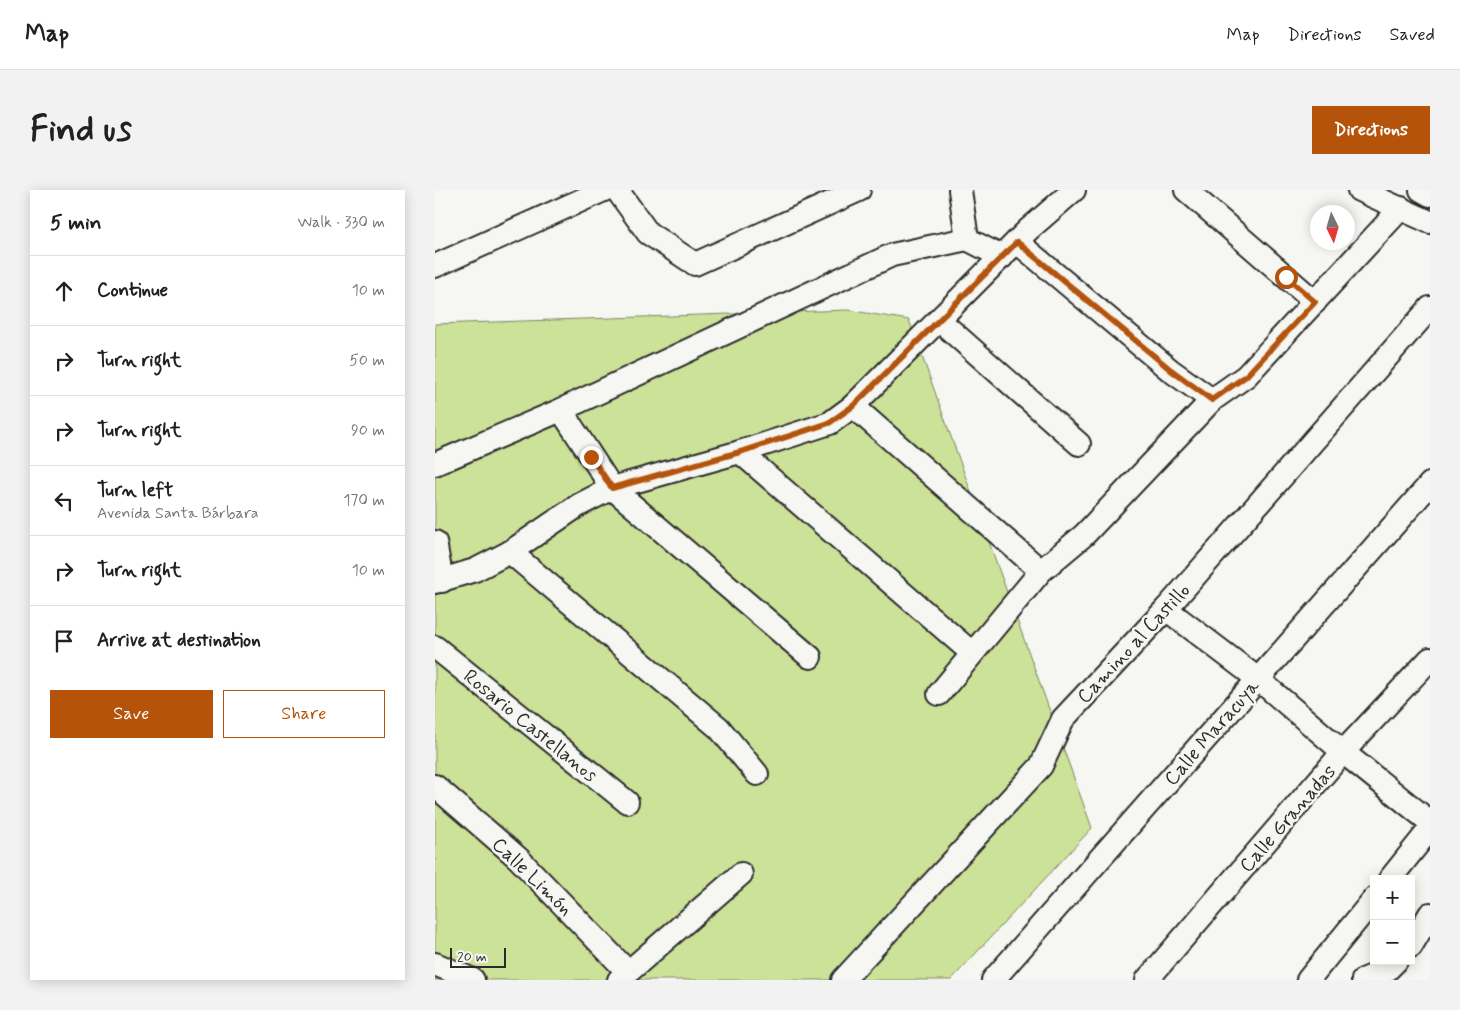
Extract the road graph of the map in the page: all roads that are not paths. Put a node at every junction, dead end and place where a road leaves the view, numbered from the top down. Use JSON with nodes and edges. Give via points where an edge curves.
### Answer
{"nodes":[{"id":1,"x":604,"y":190,"type":"edge"},
{"id":2,"x":617,"y":190,"type":"edge"},
{"id":3,"x":859,"y":190,"type":"edge"},
{"id":4,"x":960,"y":190,"type":"edge"},
{"id":5,"x":1074,"y":190,"type":"edge"},
{"id":6,"x":1186,"y":190,"type":"edge"},
{"id":7,"x":1359,"y":190,"type":"edge"},
{"id":8,"x":1421,"y":190,"type":"edge"},
{"id":9,"x":1430,"y":195,"type":"edge"},
{"id":10,"x":1401,"y":208,"type":"junction"},
{"id":11,"x":1430,"y":222,"type":"edge"},
{"id":12,"x":967,"y":239,"type":"junction"},
{"id":13,"x":1016,"y":243,"type":"junction"},
{"id":14,"x":435,"y":266,"type":"edge"},
{"id":15,"x":1315,"y":302,"type":"junction"},
{"id":16,"x":1430,"y":308,"type":"edge"},
{"id":17,"x":939,"y":320,"type":"junction"},
{"id":18,"x":1212,"y":400,"type":"junction"},
{"id":19,"x":853,"y":406,"type":"junction"},
{"id":20,"x":561,"y":410,"type":"junction"},
{"id":21,"x":1079,"y":444,"type":"dead end"},
{"id":22,"x":740,"y":452,"type":"junction"},
{"id":23,"x":435,"y":464,"type":"edge"},
{"id":24,"x":1430,"y":484,"type":"edge"},
{"id":25,"x":612,"y":488,"type":"junction"},
{"id":26,"x":435,"y":542,"type":"edge"},
{"id":27,"x":510,"y":552,"type":"junction"},
{"id":28,"x":1041,"y":571,"type":"junction"},
{"id":29,"x":439,"y":581,"type":"edge"},
{"id":30,"x":1166,"y":609,"type":"junction"},
{"id":31,"x":435,"y":648,"type":"edge"},
{"id":32,"x":972,"y":653,"type":"junction"},
{"id":33,"x":810,"y":657,"type":"dead end"},
{"id":34,"x":1428,"y":664,"type":"edge"},
{"id":35,"x":1258,"y":679,"type":"junction"},
{"id":36,"x":939,"y":694,"type":"dead end"},
{"id":37,"x":1343,"y":752,"type":"junction"},
{"id":38,"x":757,"y":774,"type":"dead end"},
{"id":39,"x":435,"y":786,"type":"edge"},
{"id":40,"x":627,"y":802,"type":"dead end"},
{"id":41,"x":1430,"y":822,"type":"edge"},
{"id":42,"x":1430,"y":829,"type":"edge"},
{"id":43,"x":741,"y":874,"type":"dead end"},
{"id":44,"x":1393,"y":875,"type":"edge"},
{"id":45,"x":1370,"y":904,"type":"edge"},
{"id":46,"x":1430,"y":914,"type":"edge"},
{"id":47,"x":1415,"y":939,"type":"edge"},
{"id":48,"x":435,"y":964,"type":"edge"},
{"id":49,"x":1392,"y":965,"type":"edge"},
{"id":50,"x":623,"y":976,"type":"edge"},
{"id":51,"x":473,"y":980,"type":"edge"},
{"id":52,"x":843,"y":980,"type":"edge"},
{"id":53,"x":993,"y":980,"type":"edge"},
{"id":54,"x":1147,"y":980,"type":"edge"},
{"id":55,"x":1308,"y":980,"type":"edge"},
{"id":56,"x":1363,"y":980,"type":"edge"}],
"edges":[{"from":1,"to":14,"type":"street"},
{"from":2,"to":3,"type":"street","via":[[648,233],[695,264]]},
{"from":4,"to":12,"type":"street"},
{"from":5,"to":13,"type":"street"},
{"from":6,"to":15,"type":"street"},
{"from":7,"to":10,"type":"street"},
{"from":8,"to":9,"type":"street"},
{"from":10,"to":11,"type":"street"},
{"from":10,"to":15,"type":"street"},
{"from":12,"to":13,"type":"street"},
{"from":12,"to":20,"type":"street","via":[[892,255]]},
{"from":13,"to":17,"type":"street"},
{"from":13,"to":18,"type":"street","via":[[1163,343],[1171,370]]},
{"from":15,"to":18,"type":"street","via":[[1246,376]]},
{"from":16,"to":30,"type":"street","name":"Camino al Castillo"},
{"from":17,"to":19,"type":"street"},
{"from":17,"to":21,"type":"street"},
{"from":18,"to":28,"type":"street","via":[[1085,535]]},
{"from":19,"to":22,"type":"street","via":[[829,423]]},
{"from":19,"to":28,"type":"street"},
{"from":20,"to":23,"type":"street"},
{"from":20,"to":25,"type":"street"},
{"from":22,"to":25,"type":"street"},
{"from":22,"to":32,"type":"street"},
{"from":24,"to":35,"type":"street","name":"Calle Maracuya"},
{"from":25,"to":27,"type":"street","via":[[579,505]]},
{"from":25,"to":33,"type":"street"},
{"from":26,"to":29,"type":"street"},
{"from":27,"to":29,"type":"street","via":[[475,570]]},
{"from":27,"to":38,"type":"street","via":[[719,728]]},
{"from":28,"to":32,"type":"street"},
{"from":30,"to":35,"type":"street"},
{"from":30,"to":52,"type":"street","name":"Camino al Castillo","via":[[1063,719],[1041,766]]},
{"from":31,"to":40,"type":"street","name":"Rosario Castellanos"},
{"from":32,"to":36,"type":"street"},
{"from":34,"to":37,"type":"street","name":"Calle Granadas"},
{"from":35,"to":37,"type":"street"},
{"from":35,"to":53,"type":"street","name":"Calle Maracuya"},
{"from":37,"to":41,"type":"street"},
{"from":37,"to":54,"type":"street","name":"Calle Granadas"},
{"from":39,"to":50,"type":"street","name":"Calle Limón","via":[[518,858]]},
{"from":42,"to":44,"type":"street"},
{"from":43,"to":50,"type":"street"},
{"from":45,"to":55,"type":"street"},
{"from":46,"to":47,"type":"street"},
{"from":48,"to":51,"type":"street"},
{"from":49,"to":56,"type":"street"}]}
